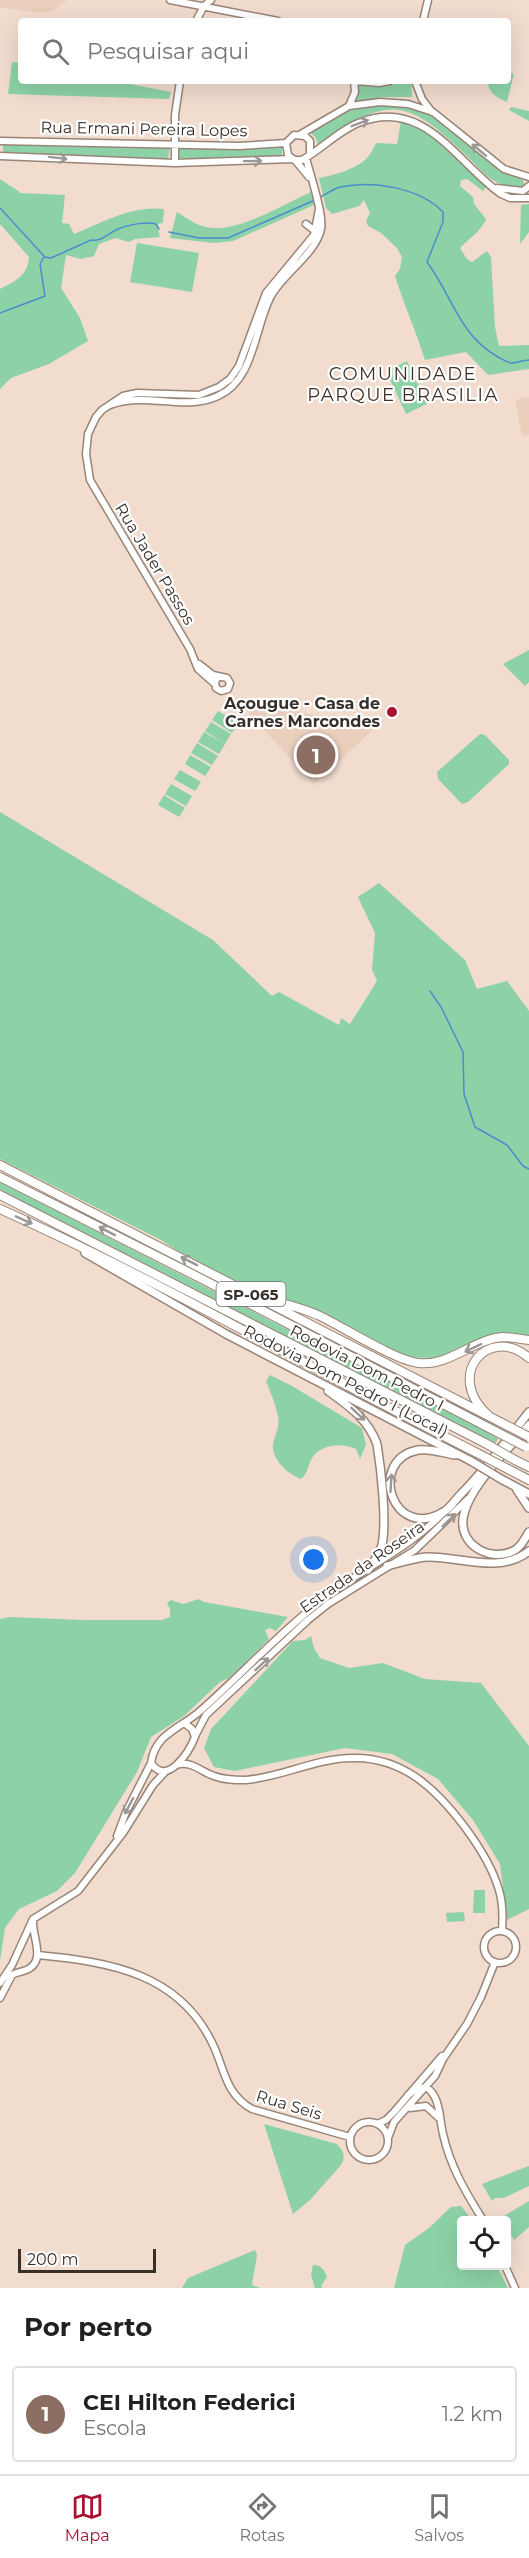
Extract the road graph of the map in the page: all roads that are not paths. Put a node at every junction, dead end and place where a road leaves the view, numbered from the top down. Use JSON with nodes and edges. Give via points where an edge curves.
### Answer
{"nodes":[{"id":1,"x":170,"y":0,"type":"edge"},
{"id":2,"x":211,"y":0,"type":"edge"},
{"id":3,"x":428,"y":0,"type":"edge"},
{"id":4,"x":204,"y":6,"type":"junction"},
{"id":5,"x":198,"y":18,"type":"edge"},
{"id":6,"x":263,"y":18,"type":"edge"},
{"id":7,"x":424,"y":18,"type":"edge"},
{"id":8,"x":179,"y":84,"type":"edge"},
{"id":9,"x":355,"y":84,"type":"edge"},
{"id":10,"x":416,"y":84,"type":"edge"},
{"id":11,"x":349,"y":106,"type":"junction"},
{"id":12,"x":433,"y":112,"type":"junction"},
{"id":13,"x":301,"y":134,"type":"junction"},
{"id":14,"x":0,"y":141,"type":"edge"},
{"id":15,"x":286,"y":142,"type":"junction"},
{"id":16,"x":175,"y":143,"type":"junction"},
{"id":17,"x":308,"y":155,"type":"junction"},
{"id":18,"x":0,"y":156,"type":"edge"},
{"id":19,"x":293,"y":159,"type":"junction"},
{"id":20,"x":175,"y":163,"type":"junction"},
{"id":21,"x":528,"y":178,"type":"edge"},
{"id":22,"x":311,"y":180,"type":"junction"},
{"id":23,"x":529,"y":186,"type":"edge"},
{"id":24,"x":493,"y":188,"type":"junction"},
{"id":25,"x":529,"y":198,"type":"edge"},
{"id":26,"x":319,"y":208,"type":"junction"},
{"id":27,"x":306,"y":224,"type":"dead end"},
{"id":28,"x":315,"y":231,"type":"junction"},
{"id":29,"x":102,"y":410,"type":"junction"},
{"id":30,"x":216,"y":681,"type":"dead end"},
{"id":31,"x":0,"y":1165,"type":"edge"},
{"id":32,"x":0,"y":1177,"type":"edge"},
{"id":33,"x":0,"y":1195,"type":"edge"},
{"id":34,"x":0,"y":1209,"type":"edge"},
{"id":35,"x":48,"y":1231,"type":"junction"},
{"id":36,"x":211,"y":1272,"type":"junction"},
{"id":37,"x":529,"y":1340,"type":"edge"},
{"id":38,"x":529,"y":1358,"type":"edge"},
{"id":39,"x":312,"y":1378,"type":"junction"},
{"id":40,"x":529,"y":1412,"type":"edge"},
{"id":41,"x":498,"y":1421,"type":"junction"},
{"id":42,"x":529,"y":1425,"type":"edge"},
{"id":43,"x":529,"y":1437,"type":"edge"},
{"id":44,"x":528,"y":1448,"type":"edge"},
{"id":45,"x":461,"y":1456,"type":"junction"},
{"id":46,"x":529,"y":1467,"type":"edge"},
{"id":47,"x":529,"y":1480,"type":"edge"},
{"id":48,"x":513,"y":1486,"type":"junction"},
{"id":49,"x":529,"y":1494,"type":"edge"},
{"id":50,"x":471,"y":1496,"type":"junction"},
{"id":51,"x":529,"y":1508,"type":"edge"},
{"id":52,"x":446,"y":1510,"type":"junction"},
{"id":53,"x":529,"y":1532,"type":"edge"},
{"id":54,"x":529,"y":1551,"type":"edge"},
{"id":55,"x":387,"y":1566,"type":"junction"},
{"id":56,"x":368,"y":1570,"type":"junction"},
{"id":57,"x":184,"y":1723,"type":"junction"},
{"id":58,"x":195,"y":1737,"type":"junction"},
{"id":59,"x":189,"y":1751,"type":"junction"},
{"id":60,"x":151,"y":1763,"type":"junction"},
{"id":61,"x":176,"y":1765,"type":"junction"},
{"id":62,"x":196,"y":1767,"type":"junction"},
{"id":63,"x":165,"y":1772,"type":"junction"},
{"id":64,"x":110,"y":1850,"type":"junction"},
{"id":65,"x":33,"y":1919,"type":"junction"},
{"id":66,"x":502,"y":1931,"type":"junction"},
{"id":67,"x":21,"y":1944,"type":"junction"},
{"id":68,"x":36,"y":1946,"type":"junction"},
{"id":69,"x":38,"y":1955,"type":"junction"},
{"id":70,"x":495,"y":1962,"type":"junction"},
{"id":71,"x":12,"y":1965,"type":"junction"},
{"id":72,"x":20,"y":1971,"type":"junction"},
{"id":73,"x":0,"y":1983,"type":"edge"},
{"id":74,"x":0,"y":1998,"type":"edge"},
{"id":75,"x":455,"y":2041,"type":"junction"},
{"id":76,"x":435,"y":2076,"type":"junction"},
{"id":77,"x":426,"y":2087,"type":"junction"},
{"id":78,"x":408,"y":2095,"type":"junction"},
{"id":79,"x":436,"y":2098,"type":"junction"},
{"id":80,"x":402,"y":2113,"type":"junction"},
{"id":81,"x":441,"y":2121,"type":"junction"},
{"id":82,"x":377,"y":2124,"type":"junction"},
{"id":83,"x":350,"y":2137,"type":"junction"},
{"id":84,"x":388,"y":2138,"type":"junction"},
{"id":85,"x":481,"y":2216,"type":"edge"},
{"id":86,"x":507,"y":2270,"type":"edge"},
{"id":87,"x":515,"y":2288,"type":"edge"}],
"edges":[{"from":1,"to":4,"type":"street"},
{"from":2,"to":4,"type":"street"},
{"from":3,"to":7,"type":"street"},
{"from":4,"to":5,"type":"street"},
{"from":4,"to":6,"type":"street"},
{"from":8,"to":16,"type":"street"},
{"from":9,"to":11,"type":"street","via":[[356,92]]},
{"from":10,"to":12,"type":"street"},
{"from":11,"to":12,"type":"street","via":[[399,103]]},
{"from":11,"to":13,"type":"street"},
{"from":21,"to":12,"type":"street","one_way":true,"via":[[497,165]]},
{"from":13,"to":15,"type":"street"},
{"from":13,"to":17,"type":"street","via":[[310,141]]},
{"from":14,"to":16,"type":"street","name":"Rua Ermani Pereira Lopes"},
{"from":15,"to":16,"type":"street","name":"Rua Ermani Pereira Lopes","via":[[245,146]]},
{"from":15,"to":19,"type":"street","via":[[286,152]]},
{"from":16,"to":20,"type":"street"},
{"from":17,"to":19,"type":"street"},
{"from":17,"to":22,"type":"street"},
{"from":17,"to":24,"type":"street","one_way":true,"via":[[360,122],[403,118],[437,135]]},
{"from":18,"to":20,"type":"street","one_way":true},
{"from":20,"to":19,"type":"street","one_way":true},
{"from":19,"to":22,"type":"street"},
{"from":22,"to":26,"type":"street"},
{"from":23,"to":24,"type":"street","via":[[523,190]]},
{"from":24,"to":25,"type":"street","via":[[510,198]]},
{"from":26,"to":28,"type":"street"},
{"from":26,"to":29,"type":"street","via":[[322,220],[318,237],[271,296],[245,369],[229,390],[200,402],[136,399]]},
{"from":27,"to":28,"type":"street"},
{"from":28,"to":29,"type":"street","via":[[266,293],[237,370],[225,384],[199,395],[129,394],[111,401]]},
{"from":29,"to":30,"type":"street","name":"Rua Jader Passos","via":[[87,439],[90,480],[205,677]]},
{"from":36,"to":31,"type":"highway","number":"SP-065","one_way":true},
{"from":44,"to":32,"type":"highway","name":"Rodovia Dom Pedro I","number":"SP-065","one_way":true,"bridge":true},
{"from":33,"to":46,"type":"highway","name":"Rodovia Dom Pedro I","number":"SP-065","bridge":true},
{"from":34,"to":35,"type":"highway","number":"SP-065","one_way":true},
{"from":35,"to":39,"type":"main road","name":"Rodovia Dom Pedro I (Local)","via":[[226,1334]]},
{"from":35,"to":47,"type":"highway","number":"SP-065","bridge":true},
{"from":37,"to":36,"type":"highway","one_way":true,"via":[[501,1337],[452,1358],[418,1363],[307,1310],[260,1296]]},
{"from":36,"to":41,"type":"highway","number":"SP-065"},
{"from":38,"to":41,"type":"highway","via":[[518,1349],[504,1346],[489,1349],[475,1361],[469,1389],[482,1409]]},
{"from":39,"to":45,"type":"main road","name":"Rodovia Dom Pedro I (Local)"},
{"from":39,"to":56,"type":"main road","one_way":true,"via":[[360,1415],[377,1444],[384,1525],[380,1550]]},
{"from":40,"to":52,"type":"main road"},
{"from":41,"to":43,"type":"highway","number":"SP-065","bridge":true},
{"from":42,"to":50,"type":"main road"},
{"from":45,"to":48,"type":"main road","name":"Rodovia Dom Pedro I (Local)","bridge":true},
{"from":52,"to":45,"type":"main road","one_way":true,"via":[[424,1518],[402,1512],[392,1498],[390,1478],[396,1464],[418,1450]]},
{"from":48,"to":49,"type":"main road","name":"Rodovia Dom Pedro I (Local)"},
{"from":48,"to":51,"type":"main road"},
{"from":50,"to":53,"type":"main road","via":[[463,1520],[465,1534],[485,1554],[512,1552],[523,1544]]},
{"from":55,"to":50,"type":"street","name":"Estrada da Roseira","one_way":true,"via":[[415,1550]]},
{"from":52,"to":56,"type":"street","name":"Estrada da Roseira","via":[[414,1539]]},
{"from":54,"to":55,"type":"main road","via":[[498,1564],[425,1557]]},
{"from":58,"to":55,"type":"street","name":"Estrada da Roseira","one_way":true,"via":[[206,1715],[308,1620]]},
{"from":56,"to":57,"type":"street","name":"Estrada da Roseira","via":[[328,1595]]},
{"from":57,"to":58,"type":"street"},
{"from":57,"to":60,"type":"street","name":"Estrada da Roseira","via":[[161,1739]]},
{"from":58,"to":59,"type":"street","name":"Estrada da Roseira"},
{"from":59,"to":61,"type":"street","name":"Estrada da Roseira"},
{"from":59,"to":62,"type":"street"},
{"from":60,"to":63,"type":"street","via":[[157,1771]]},
{"from":60,"to":64,"type":"street","name":"Estrada da Roseira","one_way":true},
{"from":61,"to":62,"type":"street"},
{"from":61,"to":63,"type":"street","name":"Estrada da Roseira"},
{"from":62,"to":66,"type":"street","via":[[213,1776],[235,1780],[345,1758],[399,1766],[438,1793],[477,1843],[500,1892]]},
{"from":63,"to":64,"type":"street","name":"Estrada da Roseira"},
{"from":64,"to":65,"type":"street","name":"Estrada da Roseira","via":[[73,1896]]},
{"from":65,"to":67,"type":"street"},
{"from":65,"to":68,"type":"street"},
{"from":66,"to":70,"type":"street","via":[[491,1934],[485,1943],[485,1952]]},
{"from":66,"to":70,"type":"street","via":[[515,1940],[516,1951],[509,1960]]},
{"from":67,"to":68,"type":"street","via":[[29,1941]]},
{"from":67,"to":71,"type":"street"},
{"from":68,"to":69,"type":"street"},
{"from":69,"to":72,"type":"street","via":[[32,1966]]},
{"from":69,"to":83,"type":"street","name":"Rua Seis","via":[[108,1964],[156,1984],[197,2019],[214,2047],[227,2085],[242,2103]]},
{"from":70,"to":75,"type":"street","via":[[482,1997]]},
{"from":71,"to":72,"type":"street"},
{"from":71,"to":73,"type":"street"},
{"from":72,"to":74,"type":"street","via":[[9,1978]]},
{"from":75,"to":76,"type":"street"},
{"from":75,"to":78,"type":"street"},
{"from":76,"to":77,"type":"street"},
{"from":76,"to":79,"type":"street"},
{"from":77,"to":78,"type":"street"},
{"from":77,"to":79,"type":"street"},
{"from":77,"to":80,"type":"street"},
{"from":78,"to":82,"type":"street","via":[[386,2120]]},
{"from":79,"to":81,"type":"street"},
{"from":80,"to":81,"type":"street","via":[[412,2106],[423,2106]]},
{"from":80,"to":84,"type":"street","via":[[390,2128]]},
{"from":81,"to":85,"type":"street","via":[[455,2171]]},
{"from":82,"to":83,"type":"street","via":[[362,2123]]},
{"from":82,"to":84,"type":"street"},
{"from":83,"to":84,"type":"street","via":[[355,2154],[368,2161],[384,2152]]},
{"from":86,"to":87,"type":"street"}]}
